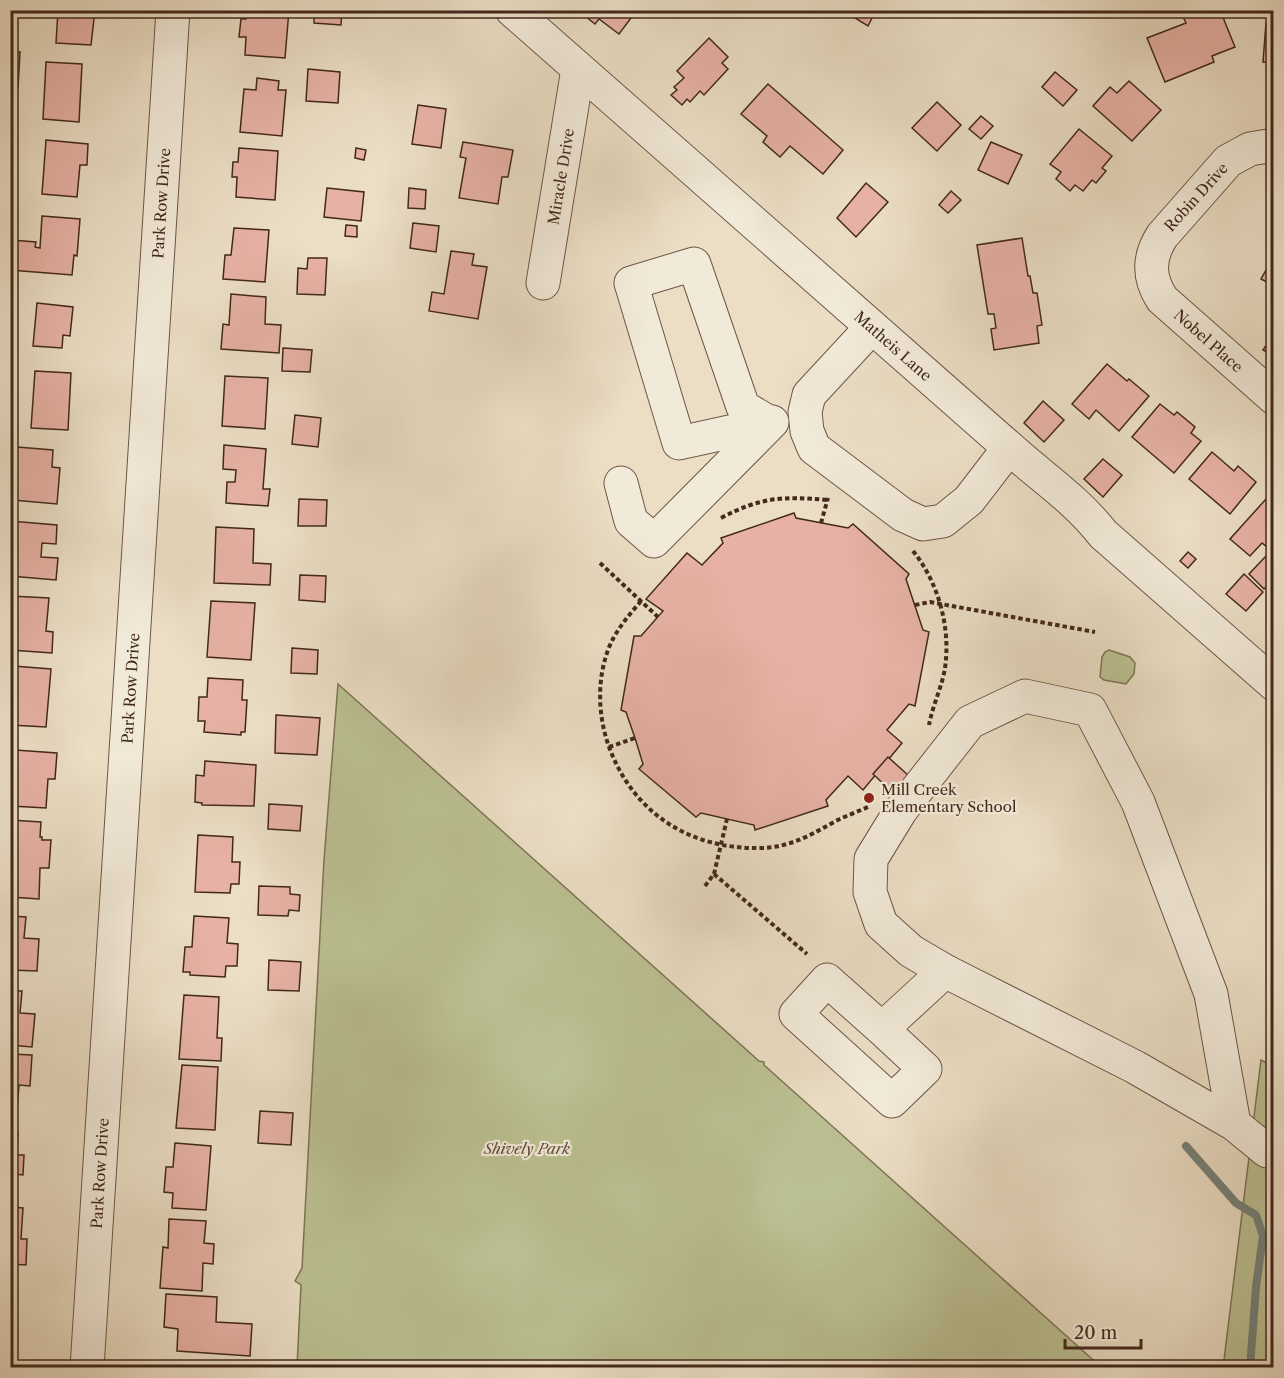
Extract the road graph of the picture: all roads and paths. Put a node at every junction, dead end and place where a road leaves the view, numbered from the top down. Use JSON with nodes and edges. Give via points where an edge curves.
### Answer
{"nodes":[{"id":1,"x":173,"y":10,"type":"edge"},
{"id":2,"x":512,"y":10,"type":"edge"},
{"id":3,"x":578,"y":69,"type":"junction"},
{"id":4,"x":1274,"y":145,"type":"edge"},
{"id":5,"x":1152,"y":279,"type":"joint"},
{"id":6,"x":543,"y":283,"type":"dead end"},
{"id":7,"x":872,"y":327,"type":"junction"},
{"id":8,"x":1274,"y":398,"type":"edge"},
{"id":9,"x":805,"y":412,"type":"junction"},
{"id":10,"x":770,"y":423,"type":"junction"},
{"id":11,"x":1010,"y":448,"type":"junction"},
{"id":12,"x":621,"y":483,"type":"dead end"},
{"id":13,"x":829,"y":491,"type":"dead end"},
{"id":14,"x":827,"y":500,"type":"junction"},
{"id":15,"x":821,"y":523,"type":"dead end"},
{"id":16,"x":712,"y":524,"type":"dead end"},
{"id":17,"x":600,"y":563,"type":"dead end"},
{"id":18,"x":641,"y":601,"type":"junction"},
{"id":19,"x":915,"y":605,"type":"dead end"},
{"id":20,"x":941,"y":605,"type":"junction"},
{"id":21,"x":658,"y":617,"type":"dead end"},
{"id":22,"x":1095,"y":632,"type":"dead end"},
{"id":23,"x":1274,"y":684,"type":"edge"},
{"id":24,"x":929,"y":727,"type":"dead end"},
{"id":25,"x":635,"y":738,"type":"dead end"},
{"id":26,"x":609,"y":747,"type":"junction"},
{"id":27,"x":878,"y":802,"type":"dead end"},
{"id":28,"x":727,"y":819,"type":"dead end"},
{"id":29,"x":721,"y":845,"type":"junction"},
{"id":30,"x":714,"y":874,"type":"junction"},
{"id":31,"x":705,"y":886,"type":"dead end"},
{"id":32,"x":807,"y":954,"type":"dead end"},
{"id":33,"x":945,"y":971,"type":"junction"},
{"id":34,"x":882,"y":1029,"type":"dead end"},
{"id":35,"x":1234,"y":1124,"type":"junction"},
{"id":36,"x":1274,"y":1152,"type":"edge"},
{"id":37,"x":87,"y":1368,"type":"edge"}],
"edges":[{"from":1,"to":37,"type":"street","name":"Park Row Drive"},
{"from":2,"to":3,"type":"street","name":"Matheis Lane"},
{"from":3,"to":6,"type":"street","name":"Miracle Drive"},
{"from":3,"to":7,"type":"street","name":"Matheis Lane"},
{"from":4,"to":5,"type":"street","name":"Robin Drive","via":[[1250,149],[1228,161],[1162,236],[1151,261]]},
{"from":5,"to":8,"type":"street","name":"Nobel Place","via":[[1162,299]]},
{"from":7,"to":9,"type":"street","via":[[809,394]]},
{"from":7,"to":11,"type":"street","name":"Matheis Lane"},
{"from":9,"to":10,"type":"street"},
{"from":9,"to":11,"type":"street","via":[[814,448],[903,515],[923,524],[943,521],[969,500]]},
{"from":10,"to":10,"type":"street","via":[[743,407],[694,264],[631,283],[680,443]]},
{"from":10,"to":12,"type":"street","via":[[654,541],[631,521]]},
{"from":11,"to":23,"type":"street","name":"Matheis Lane"},
{"from":13,"to":14,"type":"path"},
{"from":14,"to":15,"type":"path"},
{"from":14,"to":16,"type":"path","via":[[761,500]]},
{"from":17,"to":18,"type":"path"},
{"from":18,"to":21,"type":"path"},
{"from":18,"to":26,"type":"path","via":[[618,631],[603,671],[600,710]]},
{"from":19,"to":20,"type":"path"},
{"from":20,"to":22,"type":"path"},
{"from":20,"to":24,"type":"path","via":[[945,668]]},
{"from":25,"to":26,"type":"path"},
{"from":26,"to":29,"type":"path","via":[[628,785],[658,816],[680,830]]},
{"from":27,"to":29,"type":"path","via":[[789,844],[766,848]]},
{"from":28,"to":29,"type":"path"},
{"from":29,"to":30,"type":"path"},
{"from":30,"to":31,"type":"path"},
{"from":30,"to":32,"type":"path"},
{"from":33,"to":34,"type":"street"},
{"from":33,"to":35,"type":"street","via":[[1135,1067]]},
{"from":33,"to":35,"type":"street","via":[[911,951],[881,924],[870,892],[871,859],[901,810],[970,722],[1025,696],[1090,710],[1138,802],[1211,994]]},
{"from":35,"to":36,"type":"street","via":[[1267,1151]]}]}
